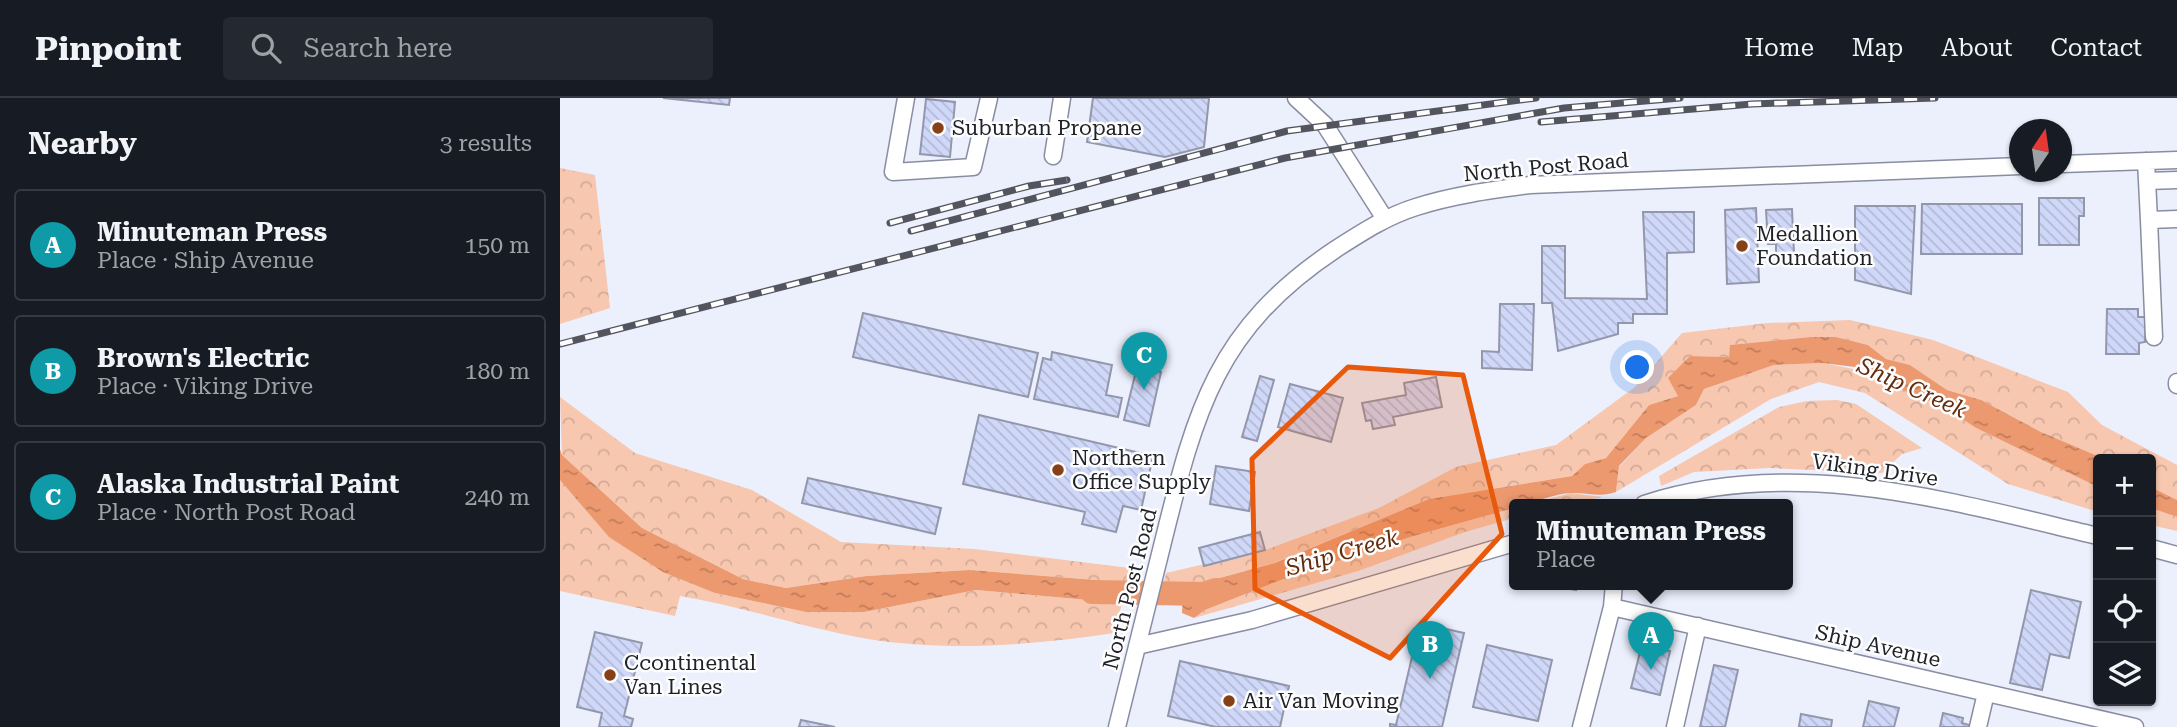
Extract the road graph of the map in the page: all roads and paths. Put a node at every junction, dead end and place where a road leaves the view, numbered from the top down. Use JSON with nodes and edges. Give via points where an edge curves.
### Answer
{"nodes":[{"id":1,"x":906,"y":98,"type":"edge"},
{"id":2,"x":989,"y":98,"type":"edge"},
{"id":3,"x":1062,"y":98,"type":"edge"},
{"id":4,"x":1296,"y":98,"type":"edge"},
{"id":5,"x":1053,"y":156,"type":"dead end"},
{"id":6,"x":2177,"y":160,"type":"edge"},
{"id":7,"x":2146,"y":161,"type":"junction"},
{"id":8,"x":2072,"y":164,"type":"edge"},
{"id":9,"x":2009,"y":166,"type":"edge"},
{"id":10,"x":2177,"y":180,"type":"edge"},
{"id":11,"x":2147,"y":181,"type":"junction"},
{"id":12,"x":1385,"y":219,"type":"junction"},
{"id":13,"x":2177,"y":219,"type":"edge"},
{"id":14,"x":2149,"y":220,"type":"junction"},
{"id":15,"x":2154,"y":337,"type":"dead end"},
{"id":16,"x":1659,"y":499,"type":"edge"},
{"id":17,"x":2093,"y":535,"type":"edge"},
{"id":18,"x":1509,"y":544,"type":"edge"},
{"id":19,"x":2156,"y":549,"type":"edge"},
{"id":20,"x":2177,"y":555,"type":"edge"},
{"id":21,"x":1613,"y":590,"type":"edge"},
{"id":22,"x":1612,"y":607,"type":"junction"},
{"id":23,"x":1698,"y":626,"type":"junction"},
{"id":24,"x":1137,"y":646,"type":"junction"},
{"id":25,"x":1986,"y":693,"type":"junction"},
{"id":26,"x":1117,"y":727,"type":"edge"},
{"id":27,"x":1581,"y":727,"type":"edge"},
{"id":28,"x":1675,"y":727,"type":"edge"},
{"id":29,"x":1978,"y":727,"type":"edge"},
{"id":30,"x":2135,"y":727,"type":"edge"}],
"edges":[{"from":1,"to":2,"type":"street","via":[[893,172],[973,167]]},
{"from":3,"to":5,"type":"street"},
{"from":4,"to":12,"type":"street","via":[[1325,125]]},
{"from":6,"to":7,"type":"street"},
{"from":7,"to":8,"type":"street"},
{"from":7,"to":11,"type":"street"},
{"from":9,"to":12,"type":"street","name":"North Post Road","via":[[1530,185],[1450,197]]},
{"from":10,"to":11,"type":"street"},
{"from":11,"to":14,"type":"street"},
{"from":12,"to":24,"type":"street","name":"North Post Road","via":[[1285,287],[1230,353],[1197,415]]},
{"from":13,"to":14,"type":"street"},
{"from":14,"to":15,"type":"street"},
{"from":16,"to":17,"type":"street","name":"Viking Drive","via":[[1790,481],[1846,484],[1894,490]]},
{"from":18,"to":24,"type":"street","via":[[1252,620]]},
{"from":19,"to":20,"type":"street"},
{"from":21,"to":22,"type":"street"},
{"from":22,"to":23,"type":"street","name":"Ship Avenue"},
{"from":22,"to":27,"type":"street"},
{"from":23,"to":25,"type":"street","name":"Ship Avenue"},
{"from":23,"to":28,"type":"street"},
{"from":24,"to":26,"type":"street","name":"North Post Road"},
{"from":25,"to":29,"type":"street"},
{"from":25,"to":30,"type":"street","name":"Ship Avenue"}]}
